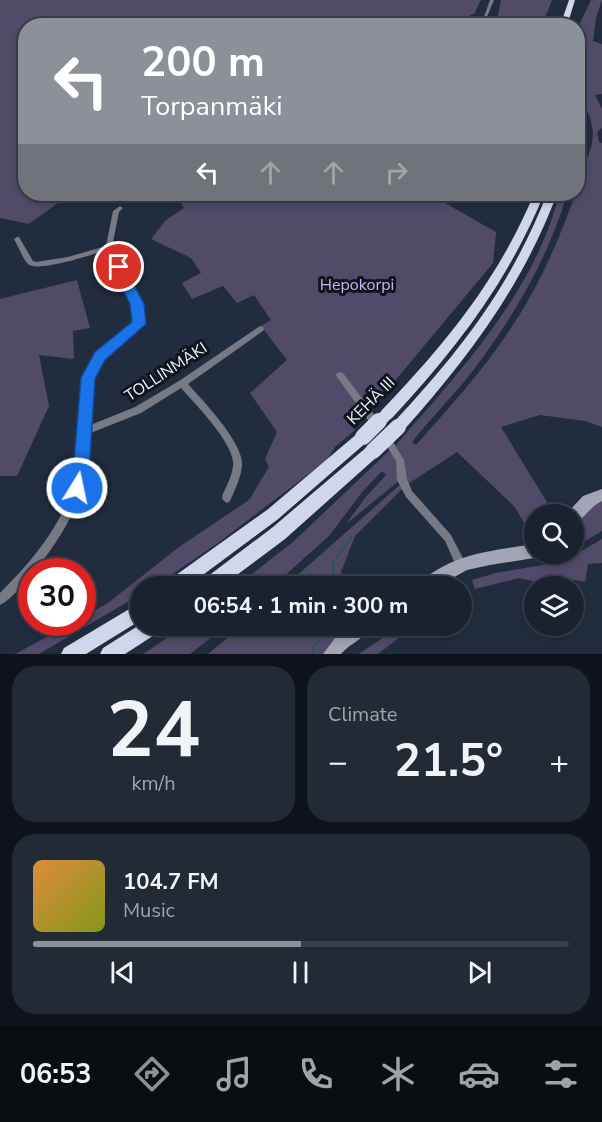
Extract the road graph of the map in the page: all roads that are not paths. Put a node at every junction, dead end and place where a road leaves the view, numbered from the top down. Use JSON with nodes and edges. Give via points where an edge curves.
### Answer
{"nodes":[{"id":1,"x":492,"y":0,"type":"edge"},
{"id":2,"x":572,"y":0,"type":"edge"},
{"id":3,"x":484,"y":18,"type":"edge"},
{"id":4,"x":566,"y":18,"type":"edge"},
{"id":5,"x":536,"y":201,"type":"edge"},
{"id":6,"x":549,"y":201,"type":"edge"},
{"id":7,"x":120,"y":208,"type":"dead end"},
{"id":8,"x":17,"y":239,"type":"dead end"},
{"id":9,"x":109,"y":247,"type":"junction"},
{"id":10,"x":260,"y":329,"type":"dead end"},
{"id":11,"x":340,"y":375,"type":"dead end"},
{"id":12,"x":182,"y":383,"type":"junction"},
{"id":13,"x":84,"y":431,"type":"junction"},
{"id":14,"x":602,"y":495,"type":"edge"},
{"id":15,"x":227,"y":498,"type":"dead end"},
{"id":16,"x":584,"y":505,"type":"edge"},
{"id":17,"x":524,"y":552,"type":"edge"},
{"id":18,"x":461,"y":564,"type":"junction"},
{"id":19,"x":189,"y":576,"type":"edge"},
{"id":20,"x":222,"y":576,"type":"edge"},
{"id":21,"x":442,"y":576,"type":"edge"},
{"id":22,"x":0,"y":600,"type":"edge"},
{"id":23,"x":130,"y":617,"type":"edge"},
{"id":24,"x":137,"y":636,"type":"edge"},
{"id":25,"x":350,"y":636,"type":"edge"},
{"id":26,"x":69,"y":654,"type":"edge"},
{"id":27,"x":109,"y":654,"type":"edge"},
{"id":28,"x":331,"y":654,"type":"edge"}],
"edges":[{"from":1,"to":3,"type":"street"},
{"from":2,"to":4,"type":"highway"},
{"from":5,"to":19,"type":"highway","name":"KEHÄ III","bridge":true,"via":[[516,247],[483,302],[445,352],[363,437],[272,515]]},
{"from":6,"to":20,"type":"highway","bridge":true,"via":[[506,292],[467,348],[373,451],[279,533]]},
{"from":7,"to":9,"type":"street"},
{"from":8,"to":9,"type":"street","via":[[35,265]]},
{"from":9,"to":13,"type":"street","via":[[140,317],[139,324],[95,362],[88,378]]},
{"from":10,"to":12,"type":"street","name":"TOLLINMÄKI"},
{"from":11,"to":18,"type":"street","via":[[397,454],[409,494],[448,538]]},
{"from":12,"to":13,"type":"street","name":"TOLLINMÄKI","via":[[138,410]]},
{"from":12,"to":15,"type":"street","via":[[237,452],[238,463]]},
{"from":13,"to":22,"type":"street","via":[[81,473],[58,531]]},
{"from":14,"to":16,"type":"main road"},
{"from":17,"to":18,"type":"main road"},
{"from":18,"to":21,"type":"main road"},
{"from":23,"to":26,"type":"highway"},
{"from":24,"to":27,"type":"highway"},
{"from":25,"to":28,"type":"main road"}]}
